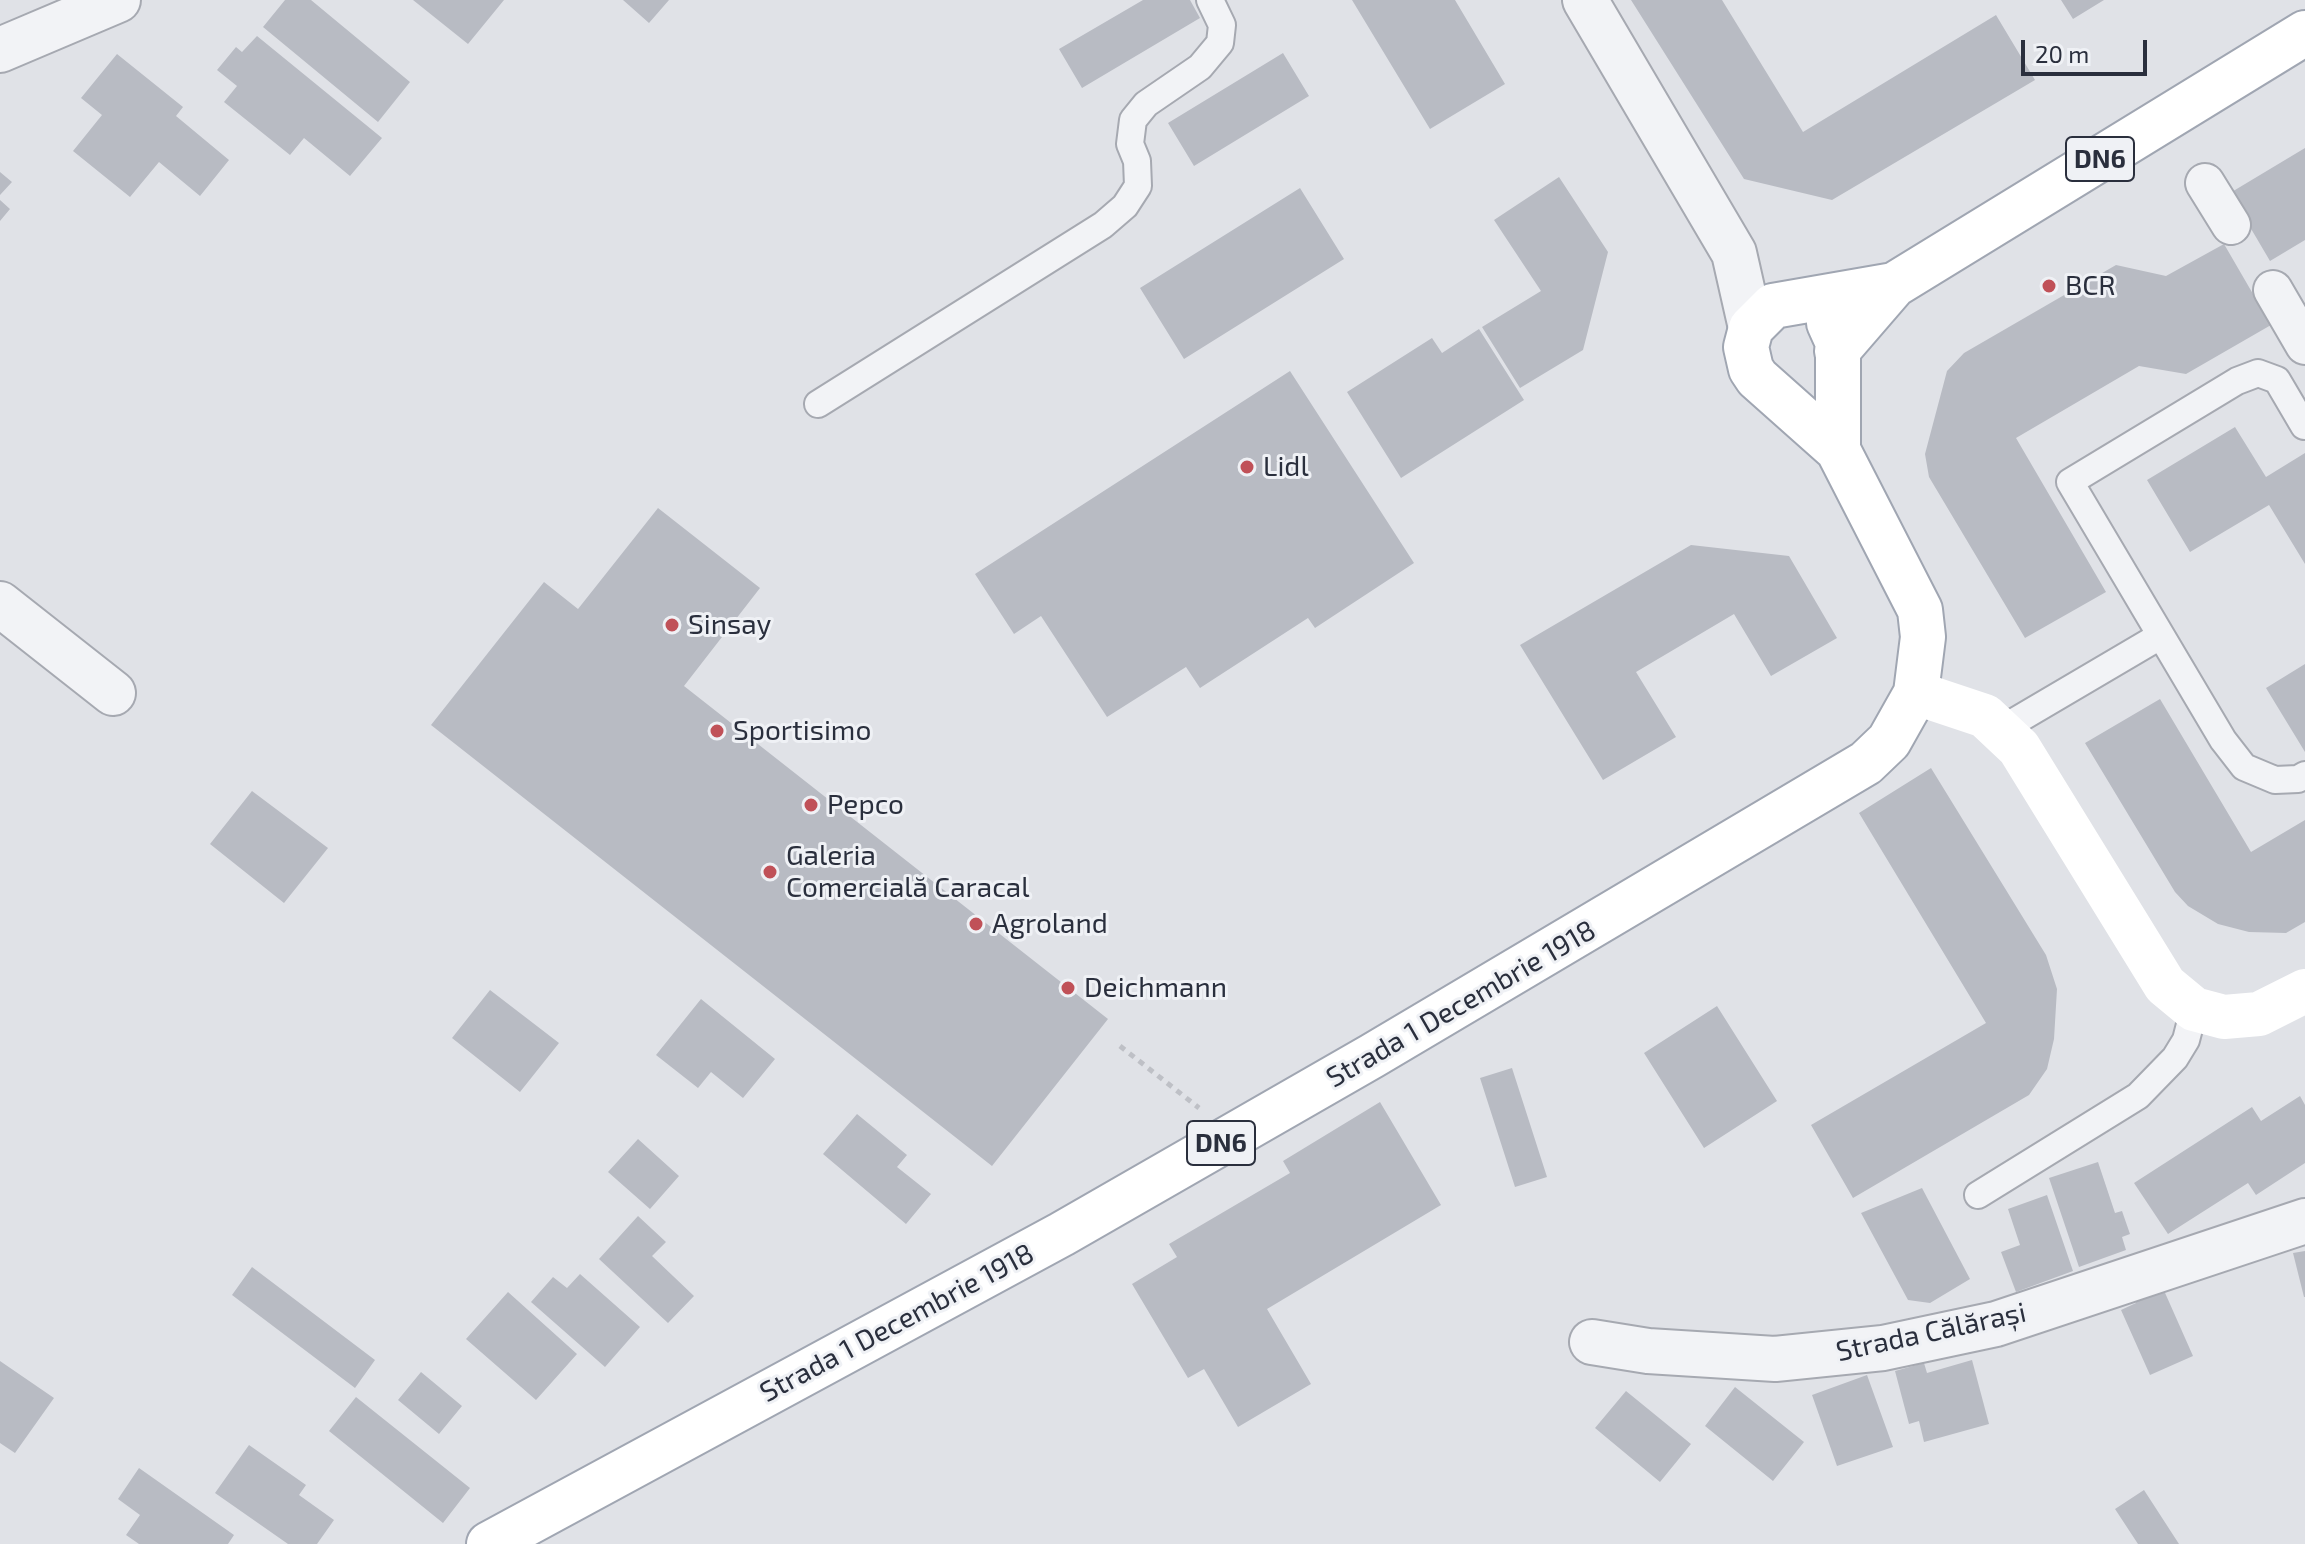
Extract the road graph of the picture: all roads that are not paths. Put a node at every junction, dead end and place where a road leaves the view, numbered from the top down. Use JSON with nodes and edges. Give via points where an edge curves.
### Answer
{"nodes":[{"id":1,"x":118,"y":0,"type":"edge"},
{"id":2,"x":1210,"y":0,"type":"edge"},
{"id":3,"x":1585,"y":0,"type":"edge"},
{"id":4,"x":2305,"y":33,"type":"edge"},
{"id":5,"x":0,"y":50,"type":"edge"},
{"id":6,"x":2205,"y":183,"type":"dead end"},
{"id":7,"x":2231,"y":225,"type":"dead end"},
{"id":8,"x":1734,"y":253,"type":"junction"},
{"id":9,"x":1894,"y":285,"type":"junction"},
{"id":10,"x":2286,"y":294,"type":"edge"},
{"id":11,"x":1798,"y":303,"type":"junction"},
{"id":12,"x":1751,"y":328,"type":"junction"},
{"id":13,"x":2305,"y":345,"type":"edge"},
{"id":14,"x":1836,"y":356,"type":"junction"},
{"id":15,"x":1773,"y":390,"type":"junction"},
{"id":16,"x":818,"y":404,"type":"dead end"},
{"id":17,"x":2304,"y":426,"type":"edge"},
{"id":18,"x":1838,"y":450,"type":"junction"},
{"id":19,"x":0,"y":604,"type":"edge"},
{"id":20,"x":2160,"y":636,"type":"junction"},
{"id":21,"x":113,"y":693,"type":"dead end"},
{"id":22,"x":1916,"y":693,"type":"junction"},
{"id":23,"x":2002,"y":729,"type":"junction"},
{"id":24,"x":2305,"y":775,"type":"edge"},
{"id":25,"x":2305,"y":991,"type":"edge"},
{"id":26,"x":2194,"y":1009,"type":"junction"},
{"id":27,"x":1978,"y":1195,"type":"dead end"},
{"id":28,"x":2305,"y":1221,"type":"edge"},
{"id":29,"x":1592,"y":1342,"type":"dead end"},
{"id":30,"x":489,"y":1544,"type":"edge"}],
"edges":[{"from":1,"to":5,"type":"street"},
{"from":2,"to":16,"type":"lane","via":[[1222,25],[1220,43],[1200,67],[1146,104],[1133,120],[1130,144],[1138,186],[1125,206],[1103,225]]},
{"from":3,"to":8,"type":"street"},
{"from":4,"to":9,"type":"main road","number":"DN6"},
{"from":6,"to":7,"type":"street"},
{"from":8,"to":11,"type":"street"},
{"from":8,"to":12,"type":"street"},
{"from":9,"to":11,"type":"main road"},
{"from":9,"to":14,"type":"main road"},
{"from":10,"to":13,"type":"street"},
{"from":11,"to":12,"type":"main road","via":[[1773,306]]},
{"from":11,"to":14,"type":"main road","via":[[1826,317]]},
{"from":12,"to":15,"type":"main road","via":[[1746,347],[1751,369]]},
{"from":14,"to":15,"type":"main road","via":[[1822,382],[1810,389]]},
{"from":14,"to":18,"type":"main road"},
{"from":15,"to":18,"type":"main road"},
{"from":17,"to":20,"type":"lane","via":[[2277,380],[2258,373],[2070,482]]},
{"from":18,"to":22,"type":"main road","number":"DN6","via":[[1920,610],[1923,637]]},
{"from":19,"to":21,"type":"street"},
{"from":20,"to":23,"type":"lane"},
{"from":20,"to":24,"type":"lane","via":[[2244,767],[2275,780]]},
{"from":22,"to":23,"type":"main road","via":[[1985,716]]},
{"from":22,"to":30,"type":"main road","name":"Strada 1 Decembrie 1918","number":"DN6","via":[[1889,741],[1839,782],[1062,1234]]},
{"from":23,"to":26,"type":"main road","via":[[2035,771],[2165,985]]},
{"from":25,"to":26,"type":"main road","via":[[2259,1014],[2224,1017]]},
{"from":26,"to":27,"type":"lane","via":[[2175,1058],[2138,1096]]},
{"from":28,"to":29,"type":"street","name":"Strada Călărași","via":[[1996,1324],[1883,1348],[1775,1359]]}]}
